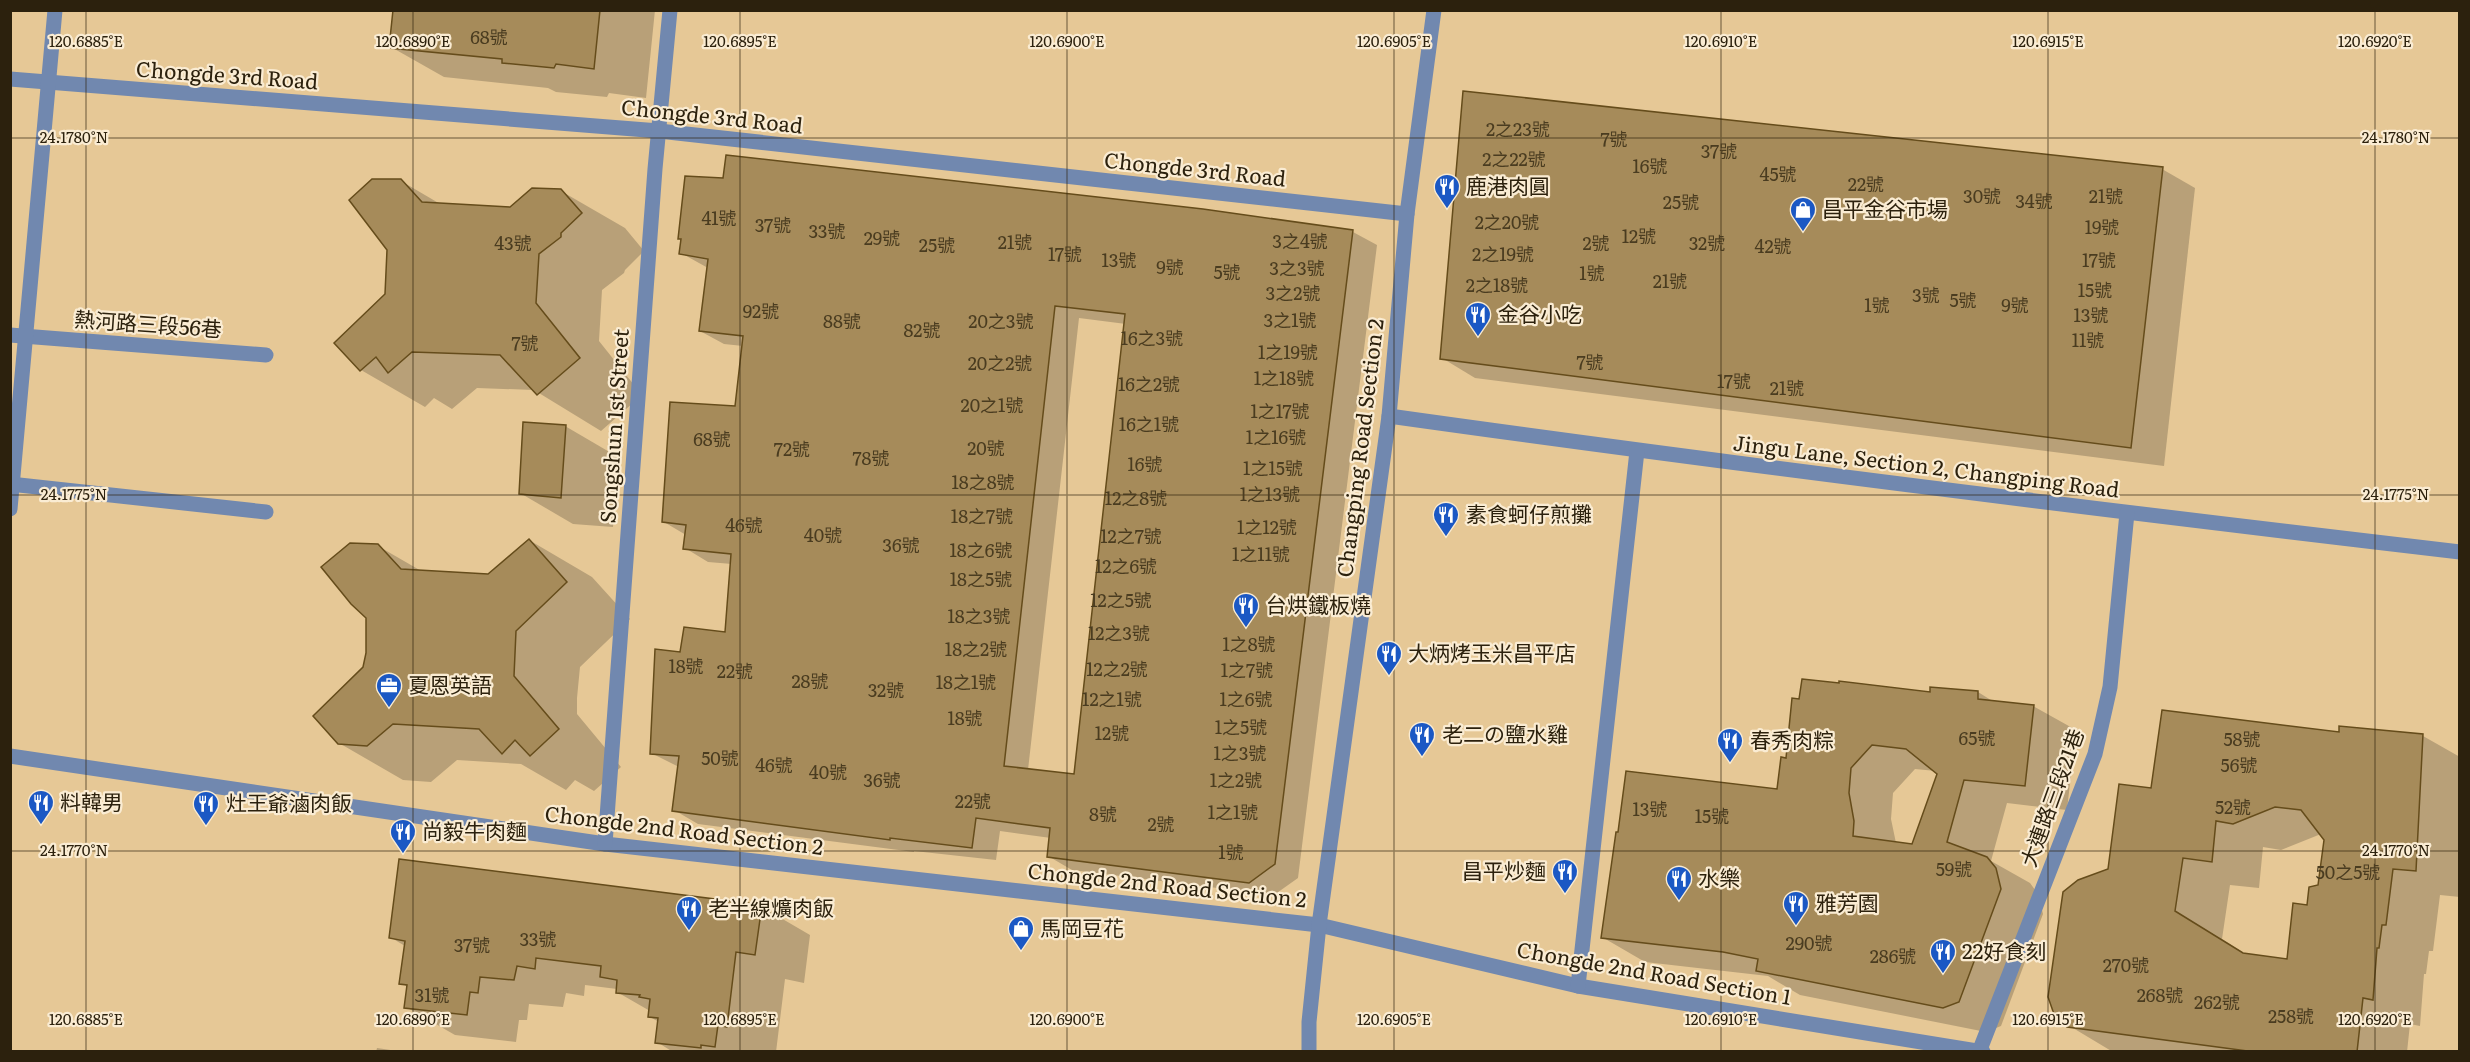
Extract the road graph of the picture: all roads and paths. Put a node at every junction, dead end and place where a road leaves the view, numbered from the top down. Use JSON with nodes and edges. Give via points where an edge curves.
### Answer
{"nodes":[{"id":1,"x":55,"y":10,"type":"edge"},
{"id":2,"x":670,"y":10,"type":"edge"},
{"id":3,"x":1434,"y":10,"type":"edge"},
{"id":4,"x":10,"y":80,"type":"edge"},
{"id":5,"x":50,"y":83,"type":"junction"},
{"id":6,"x":659,"y":131,"type":"junction"},
{"id":7,"x":1407,"y":214,"type":"junction"},
{"id":8,"x":10,"y":336,"type":"edge"},
{"id":9,"x":27,"y":337,"type":"junction"},
{"id":10,"x":266,"y":355,"type":"dead end"},
{"id":11,"x":1389,"y":416,"type":"junction"},
{"id":12,"x":1637,"y":451,"type":"junction"},
{"id":13,"x":12,"y":484,"type":"edge"},
{"id":14,"x":10,"y":509,"type":"edge"},
{"id":15,"x":266,"y":513,"type":"dead end"},
{"id":16,"x":2127,"y":513,"type":"junction"},
{"id":17,"x":2460,"y":552,"type":"edge"},
{"id":18,"x":10,"y":756,"type":"edge"},
{"id":19,"x":605,"y":844,"type":"junction"},
{"id":20,"x":1319,"y":925,"type":"junction"},
{"id":21,"x":1578,"y":986,"type":"junction"},
{"id":22,"x":1979,"y":1051,"type":"edge"},
{"id":23,"x":1309,"y":1052,"type":"edge"},
{"id":24,"x":1983,"y":1052,"type":"edge"}],
"edges":[{"from":1,"to":5,"type":"street"},
{"from":2,"to":6,"type":"street","name":"Songshun 1st Street"},
{"from":3,"to":7,"type":"street","name":"Changping Road Section 2"},
{"from":4,"to":5,"type":"street","name":"Chongde 3rd Road"},
{"from":5,"to":6,"type":"street","name":"Chongde 3rd Road"},
{"from":5,"to":9,"type":"street"},
{"from":6,"to":7,"type":"street","name":"Chongde 3rd Road"},
{"from":6,"to":19,"type":"street","name":"Songshun 1st Street"},
{"from":7,"to":11,"type":"street","name":"Changping Road Section 2"},
{"from":8,"to":9,"type":"street","name":"熱河路三段56巷"},
{"from":9,"to":10,"type":"street","name":"熱河路三段56巷"},
{"from":9,"to":13,"type":"street"},
{"from":11,"to":12,"type":"street","name":"Jingu Lane, Section 2, Changping Road"},
{"from":11,"to":20,"type":"street","name":"Changping Road Section 2"},
{"from":12,"to":16,"type":"street","name":"Jingu Lane, Section 2, Changping Road"},
{"from":12,"to":21,"type":"street"},
{"from":13,"to":14,"type":"street"},
{"from":13,"to":15,"type":"street"},
{"from":16,"to":17,"type":"street","name":"Jingu Lane, Section 2, Changping Road"},
{"from":16,"to":22,"type":"street","name":"大連路三段21巷","via":[[2110,687],[2095,754]]},
{"from":18,"to":19,"type":"street","name":"Chongde 2nd Road Section 2"},
{"from":19,"to":20,"type":"street","name":"Chongde 2nd Road Section 2"},
{"from":20,"to":21,"type":"street","name":"Chongde 2nd Road Section 1"},
{"from":20,"to":23,"type":"street","name":"Changping Road Section 2"},
{"from":21,"to":22,"type":"street","name":"Chongde 2nd Road Section 1"},
{"from":22,"to":24,"type":"street","name":"Chongde 2nd Road Section 1"}]}
